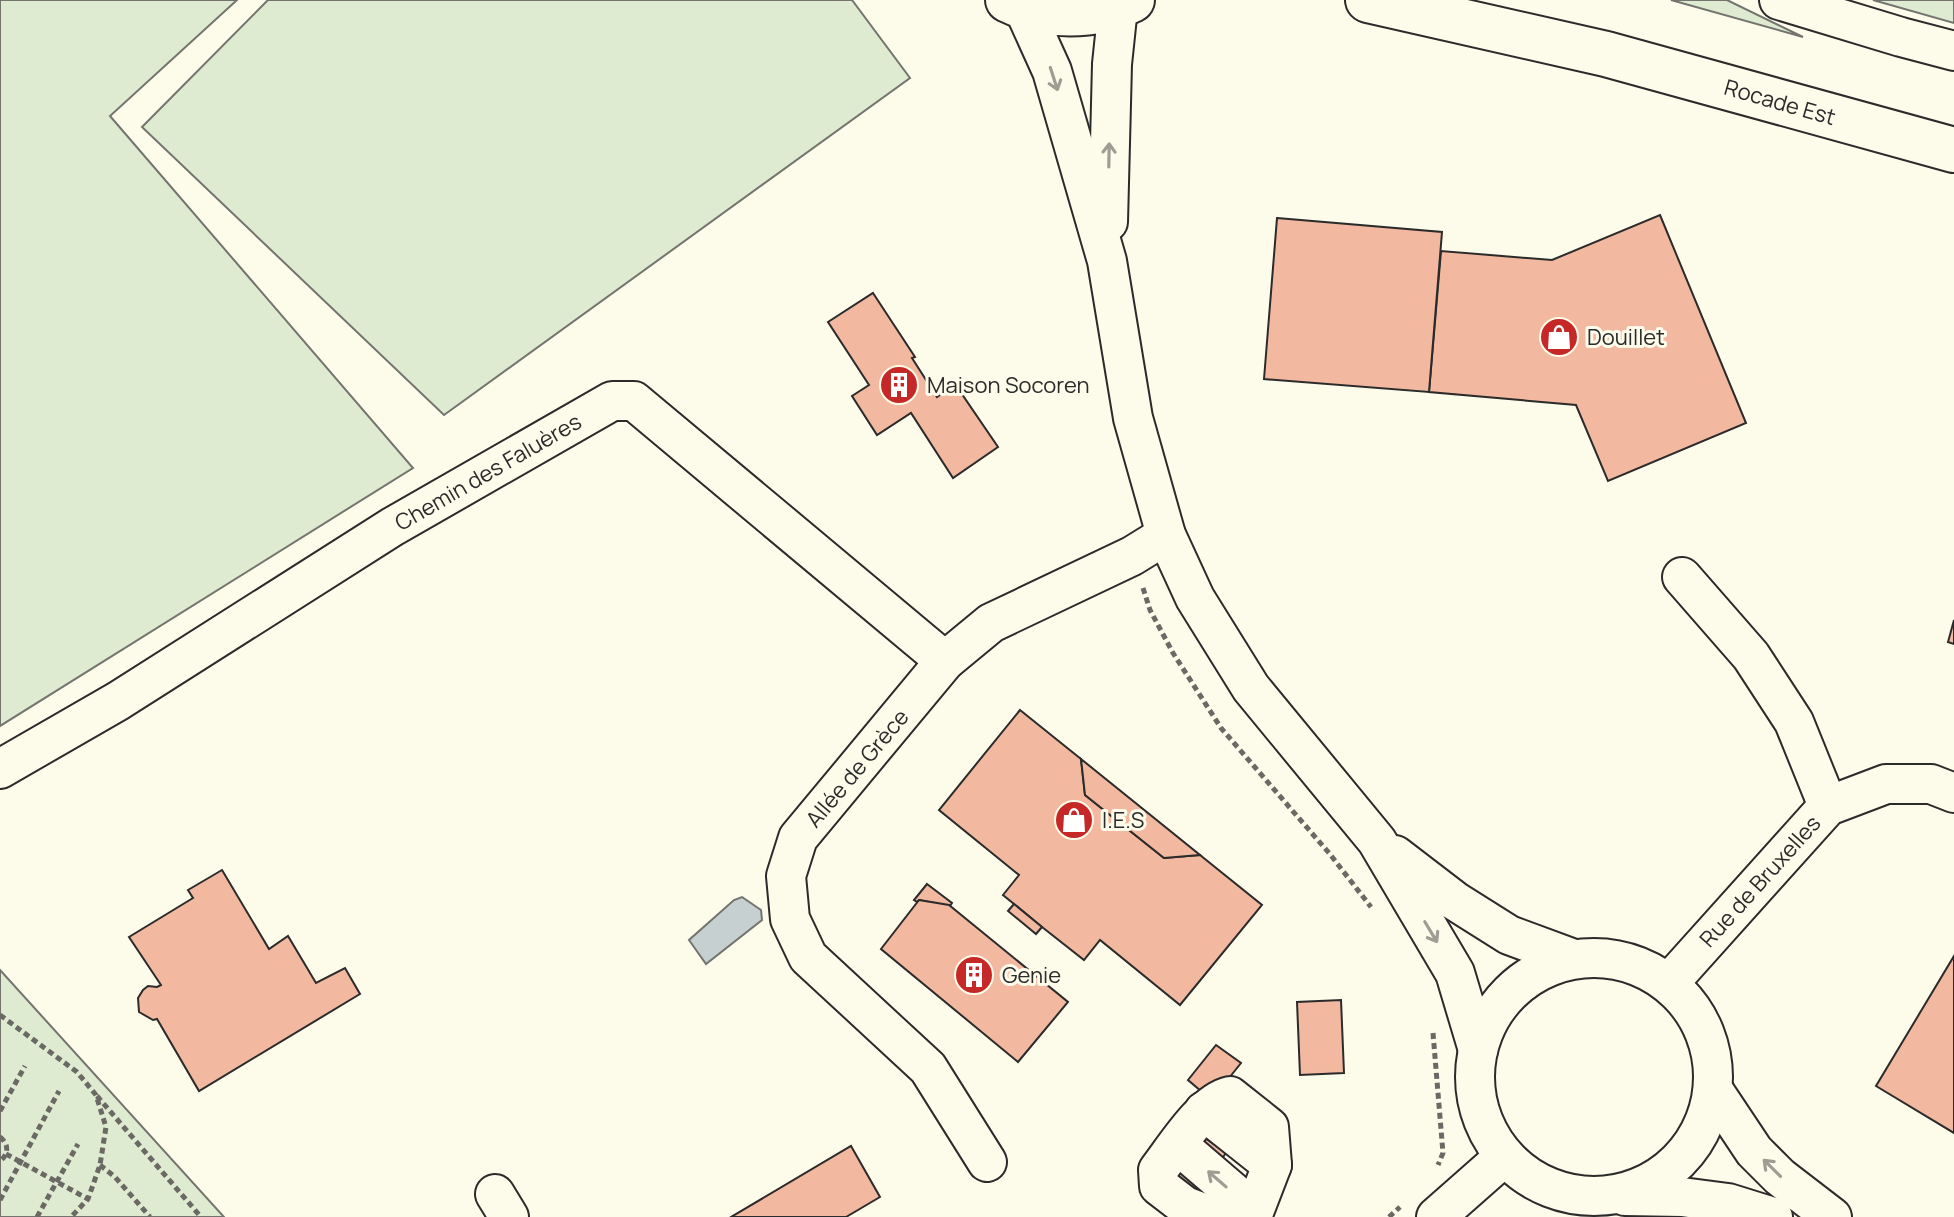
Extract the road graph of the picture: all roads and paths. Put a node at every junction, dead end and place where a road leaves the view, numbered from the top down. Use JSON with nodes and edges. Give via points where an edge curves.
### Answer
{"nodes":[{"id":1,"x":1368,"y":0,"type":"edge"},
{"id":2,"x":1476,"y":0,"type":"edge"},
{"id":3,"x":1779,"y":0,"type":"edge"},
{"id":4,"x":1125,"y":3,"type":"edge"},
{"id":5,"x":1015,"y":4,"type":"edge"},
{"id":6,"x":1954,"y":51,"type":"edge"},
{"id":7,"x":1606,"y":54,"type":"junction"},
{"id":8,"x":1954,"y":150,"type":"edge"},
{"id":9,"x":1107,"y":261,"type":"junction"},
{"id":10,"x":1166,"y":535,"type":"junction"},
{"id":11,"x":1132,"y":556,"type":"junction"},
{"id":12,"x":1682,"y":577,"type":"dead end"},
{"id":13,"x":945,"y":661,"type":"junction"},
{"id":14,"x":0,"y":769,"type":"edge"},
{"id":15,"x":1954,"y":793,"type":"edge"},
{"id":16,"x":1828,"y":806,"type":"junction"},
{"id":17,"x":1377,"y":841,"type":"junction"},
{"id":18,"x":1375,"y":912,"type":"dead end"},
{"id":19,"x":1574,"y":959,"type":"junction"},
{"id":20,"x":1669,"y":983,"type":"junction"},
{"id":21,"x":0,"y":1015,"type":"edge"},
{"id":22,"x":1432,"y":1023,"type":"dead end"},
{"id":23,"x":1478,"y":1050,"type":"junction"},
{"id":24,"x":25,"y":1066,"type":"dead end"},
{"id":25,"x":59,"y":1091,"type":"dead end"},
{"id":26,"x":1714,"y":1091,"type":"junction"},
{"id":27,"x":96,"y":1095,"type":"junction"},
{"id":28,"x":0,"y":1111,"type":"edge"},
{"id":29,"x":0,"y":1137,"type":"edge"},
{"id":30,"x":78,"y":1144,"type":"dead end"},
{"id":31,"x":1178,"y":1145,"type":"junction"},
{"id":32,"x":6,"y":1154,"type":"junction"},
{"id":33,"x":1504,"y":1157,"type":"junction"},
{"id":34,"x":0,"y":1161,"type":"edge"},
{"id":35,"x":21,"y":1162,"type":"junction"},
{"id":36,"x":987,"y":1162,"type":"dead end"},
{"id":37,"x":100,"y":1165,"type":"junction"},
{"id":38,"x":1438,"y":1166,"type":"dead end"},
{"id":39,"x":56,"y":1182,"type":"junction"},
{"id":40,"x":1610,"y":1196,"type":"junction"},
{"id":41,"x":88,"y":1199,"type":"junction"},
{"id":42,"x":0,"y":1200,"type":"edge"},
{"id":43,"x":1423,"y":1208,"type":"edge"},
{"id":44,"x":37,"y":1217,"type":"edge"},
{"id":45,"x":71,"y":1217,"type":"edge"},
{"id":46,"x":150,"y":1217,"type":"edge"},
{"id":47,"x":201,"y":1217,"type":"edge"},
{"id":48,"x":1231,"y":1217,"type":"edge"},
{"id":49,"x":1252,"y":1217,"type":"edge"},
{"id":50,"x":1389,"y":1217,"type":"edge"},
{"id":51,"x":1773,"y":1217,"type":"edge"},
{"id":52,"x":1832,"y":1217,"type":"edge"}],
"edges":[{"from":1,"to":7,"type":"main road","name":"Rocade Est"},
{"from":2,"to":7,"type":"main road","name":"Rocade Est"},
{"from":3,"to":6,"type":"street"},
{"from":4,"to":5,"type":"main road","via":[[1071,15]]},
{"from":9,"to":4,"type":"street","one_way":true,"via":[[1112,64]]},
{"from":5,"to":9,"type":"street","one_way":true,"via":[[1052,71]]},
{"from":7,"to":8,"type":"main road","name":"Rocade Est"},
{"from":9,"to":10,"type":"street","via":[[1133,418]]},
{"from":10,"to":11,"type":"street","name":"Allée de Grèce"},
{"from":10,"to":17,"type":"street","via":[[1195,598],[1251,688]]},
{"from":11,"to":13,"type":"street","name":"Allée de Grèce","via":[[991,623]]},
{"from":11,"to":18,"type":"path","via":[[1150,610],[1221,728]]},
{"from":12,"to":16,"type":"street","via":[[1751,656],[1794,722]]},
{"from":13,"to":14,"type":"street","name":"Chemin des Faluères","via":[[634,401],[612,401],[392,527],[118,701]]},
{"from":13,"to":36,"type":"street","name":"Allée de Grèce","via":[[798,838],[786,876],[790,919],[808,957],[928,1068]]},
{"from":15,"to":16,"type":"street","name":"Rue de Bruxelles","via":[[1931,784],[1886,784]]},
{"from":16,"to":20,"type":"street","name":"Rue de Bruxelles"},
{"from":17,"to":19,"type":"street","via":[[1509,935]]},
{"from":17,"to":23,"type":"street","one_way":true,"via":[[1455,973]]},
{"from":19,"to":20,"type":"street","via":[[1607,958],[1640,966]]},
{"from":19,"to":23,"type":"street","via":[[1541,970],[1512,990],[1491,1017]]},
{"from":20,"to":26,"type":"street","via":[[1696,1013],[1711,1051]]},
{"from":21,"to":27,"type":"path","via":[[77,1072]]},
{"from":22,"to":38,"type":"path","via":[[1443,1153]]},
{"from":23,"to":33,"type":"street","via":[[1475,1086],[1483,1122]]},
{"from":24,"to":28,"type":"path"},
{"from":25,"to":35,"type":"path"},
{"from":26,"to":40,"type":"street","via":[[1702,1129],[1680,1161],[1648,1185]]},
{"from":52,"to":26,"type":"street","one_way":true,"via":[[1754,1151]]},
{"from":27,"to":37,"type":"path","via":[[106,1127]]},
{"from":27,"to":47,"type":"path"},
{"from":29,"to":32,"type":"path"},
{"from":30,"to":39,"type":"path"},
{"from":31,"to":48,"type":"street","via":[[1158,1170],[1159,1186],[1185,1206]]},
{"from":49,"to":31,"type":"street","one_way":true,"via":[[1234,1193]]},
{"from":31,"to":49,"type":"street","via":[[1204,1111],[1272,1165]]},
{"from":32,"to":34,"type":"path"},
{"from":32,"to":35,"type":"path"},
{"from":33,"to":40,"type":"street","via":[[1532,1180],[1570,1195]]},
{"from":33,"to":43,"type":"street"},
{"from":35,"to":39,"type":"path"},
{"from":35,"to":42,"type":"path"},
{"from":37,"to":41,"type":"path"},
{"from":37,"to":46,"type":"path"},
{"from":39,"to":41,"type":"path"},
{"from":39,"to":44,"type":"path"},
{"from":40,"to":51,"type":"street","via":[[1682,1197],[1728,1203]]},
{"from":41,"to":45,"type":"path"},
{"from":43,"to":50,"type":"path"}]}
